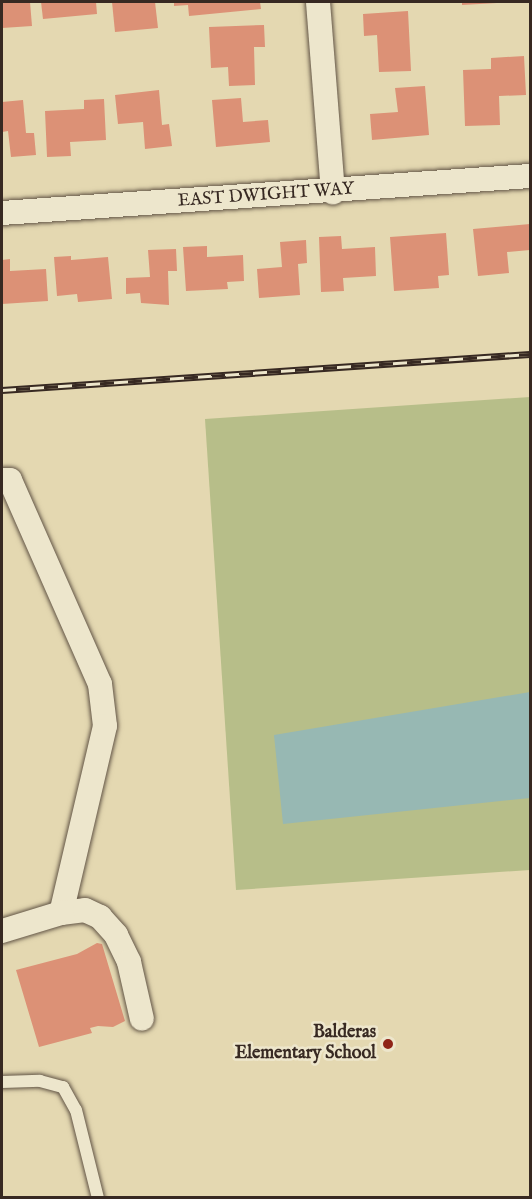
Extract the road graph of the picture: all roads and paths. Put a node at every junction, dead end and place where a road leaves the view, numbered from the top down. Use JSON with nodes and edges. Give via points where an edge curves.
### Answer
{"nodes":[{"id":1,"x":318,"y":2,"type":"edge"},
{"id":2,"x":531,"y":176,"type":"edge"},
{"id":3,"x":333,"y":192,"type":"junction"},
{"id":4,"x":2,"y":213,"type":"edge"},
{"id":5,"x":2,"y":480,"type":"edge"},
{"id":6,"x":61,"y":914,"type":"junction"},
{"id":7,"x":2,"y":931,"type":"edge"},
{"id":8,"x":142,"y":1019,"type":"dead end"},
{"id":9,"x":2,"y":1082,"type":"edge"},
{"id":10,"x":98,"y":1197,"type":"edge"}],
"edges":[{"from":1,"to":3,"type":"street"},
{"from":2,"to":3,"type":"street","name":"EAST DWIGHT WAY"},
{"from":3,"to":4,"type":"street","name":"EAST DWIGHT WAY"},
{"from":5,"to":6,"type":"street","via":[[10,480],[100,684],[105,726]]},
{"from":6,"to":7,"type":"street"},
{"from":6,"to":8,"type":"street","via":[[85,910],[100,917],[116,935],[129,962]]},
{"from":9,"to":10,"type":"lane","via":[[40,1081],[63,1087],[76,1110]]}]}
